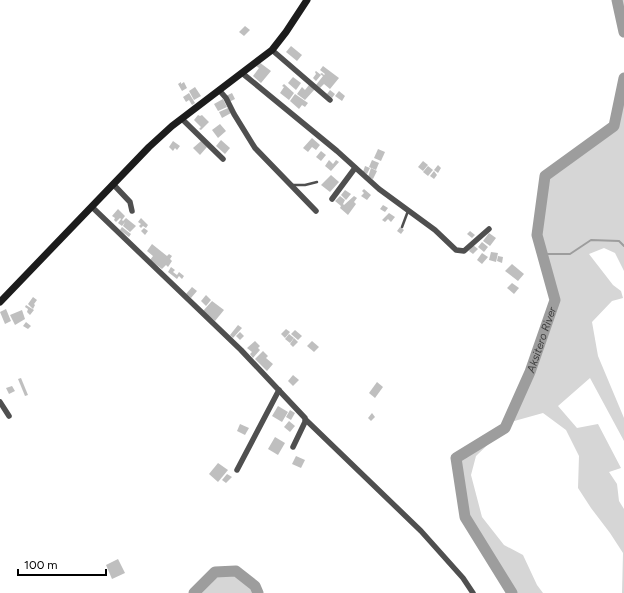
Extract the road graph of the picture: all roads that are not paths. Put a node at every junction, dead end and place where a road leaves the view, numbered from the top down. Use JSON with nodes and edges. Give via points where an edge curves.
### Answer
{"nodes":[{"id":1,"x":307,"y":0,"type":"edge"},
{"id":2,"x":272,"y":50,"type":"junction"},
{"id":3,"x":242,"y":73,"type":"junction"},
{"id":4,"x":219,"y":90,"type":"junction"},
{"id":5,"x":330,"y":100,"type":"dead end"},
{"id":6,"x":182,"y":119,"type":"junction"},
{"id":7,"x":223,"y":159,"type":"dead end"},
{"id":8,"x":355,"y":168,"type":"junction"},
{"id":9,"x":317,"y":182,"type":"dead end"},
{"id":10,"x":113,"y":184,"type":"junction"},
{"id":11,"x":292,"y":185,"type":"junction"},
{"id":12,"x":332,"y":199,"type":"dead end"},
{"id":13,"x":92,"y":207,"type":"junction"},
{"id":14,"x":132,"y":211,"type":"dead end"},
{"id":15,"x":316,"y":211,"type":"dead end"},
{"id":16,"x":408,"y":211,"type":"junction"},
{"id":17,"x":402,"y":227,"type":"dead end"},
{"id":18,"x":489,"y":229,"type":"dead end"},
{"id":19,"x":0,"y":302,"type":"edge"},
{"id":20,"x":279,"y":390,"type":"junction"},
{"id":21,"x":0,"y":402,"type":"edge"},
{"id":22,"x":8,"y":416,"type":"dead end"},
{"id":23,"x":306,"y":420,"type":"junction"},
{"id":24,"x":293,"y":447,"type":"dead end"},
{"id":25,"x":237,"y":470,"type":"dead end"},
{"id":26,"x":473,"y":593,"type":"edge"}],
"edges":[{"from":1,"to":2,"type":"street"},
{"from":2,"to":3,"type":"street"},
{"from":2,"to":5,"type":"street"},
{"from":3,"to":4,"type":"street"},
{"from":3,"to":8,"type":"street"},
{"from":4,"to":6,"type":"street"},
{"from":4,"to":11,"type":"street","via":[[255,148]]},
{"from":6,"to":7,"type":"street"},
{"from":6,"to":10,"type":"street","via":[[141,154]]},
{"from":8,"to":12,"type":"street"},
{"from":8,"to":16,"type":"street"},
{"from":9,"to":11,"type":"lane"},
{"from":10,"to":13,"type":"street"},
{"from":10,"to":14,"type":"street","via":[[130,202]]},
{"from":11,"to":15,"type":"street"},
{"from":13,"to":19,"type":"street"},
{"from":13,"to":20,"type":"street","via":[[242,350]]},
{"from":16,"to":17,"type":"lane"},
{"from":16,"to":18,"type":"street","via":[[460,251],[468,248]]},
{"from":20,"to":23,"type":"street"},
{"from":20,"to":25,"type":"street"},
{"from":21,"to":22,"type":"street"},
{"from":23,"to":24,"type":"street"},
{"from":23,"to":26,"type":"street","via":[[421,531]]}]}
